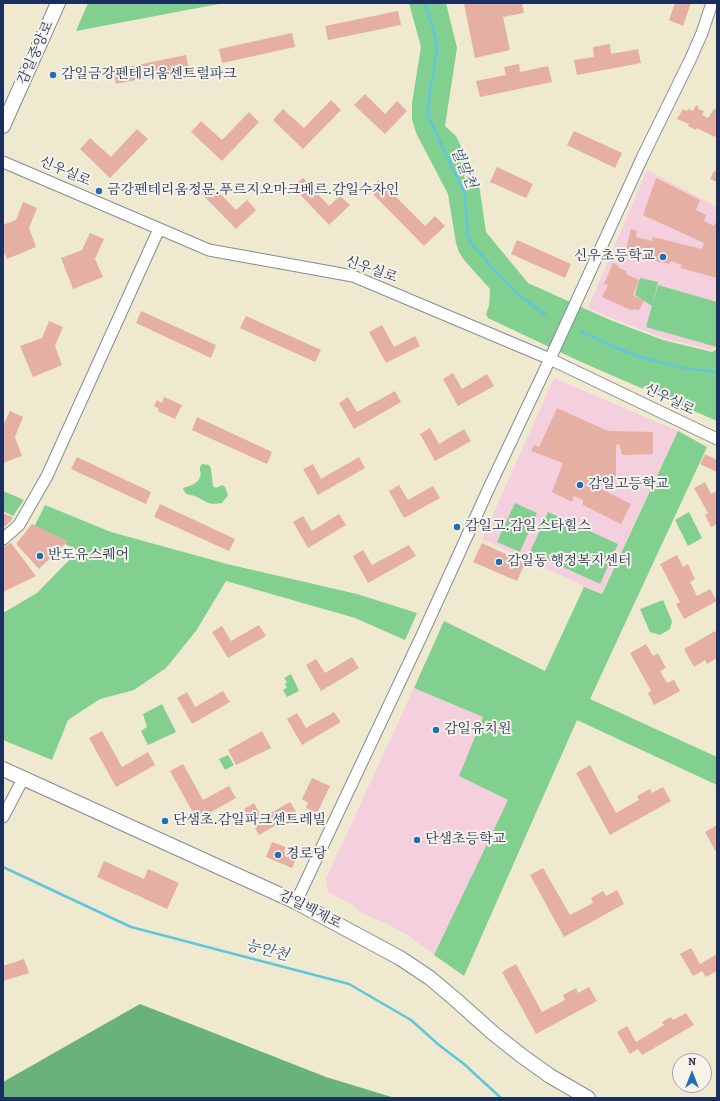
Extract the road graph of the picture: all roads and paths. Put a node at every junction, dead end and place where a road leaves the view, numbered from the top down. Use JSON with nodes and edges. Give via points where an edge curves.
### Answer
{"nodes":[{"id":1,"x":58,"y":3,"type":"edge"},
{"id":2,"x":712,"y":3,"type":"edge"},
{"id":3,"x":3,"y":126,"type":"edge"},
{"id":4,"x":3,"y":162,"type":"edge"},
{"id":5,"x":159,"y":229,"type":"junction"},
{"id":6,"x":550,"y":359,"type":"junction"},
{"id":7,"x":717,"y":439,"type":"edge"},
{"id":8,"x":3,"y":538,"type":"edge"},
{"id":9,"x":3,"y":769,"type":"edge"},
{"id":10,"x":23,"y":779,"type":"junction"},
{"id":11,"x":3,"y":817,"type":"edge"},
{"id":12,"x":296,"y":902,"type":"junction"},
{"id":13,"x":588,"y":1098,"type":"edge"}],
"edges":[{"from":1,"to":3,"type":"main road","name":"감일중앙로"},
{"from":2,"to":6,"type":"street","via":[[691,58]]},
{"from":4,"to":5,"type":"street","name":"신우실로"},
{"from":5,"to":6,"type":"street","name":"신우실로","via":[[209,250],[353,276]]},
{"from":5,"to":8,"type":"street","via":[[47,476],[19,525]]},
{"from":6,"to":7,"type":"street","name":"신우실로"},
{"from":6,"to":12,"type":"street"},
{"from":9,"to":10,"type":"main road","name":"감일백제로"},
{"from":10,"to":11,"type":"street"},
{"from":10,"to":12,"type":"main road","name":"감일백제로"},
{"from":12,"to":13,"type":"main road","name":"감일백제로","via":[[418,970],[522,1056]]}]}
